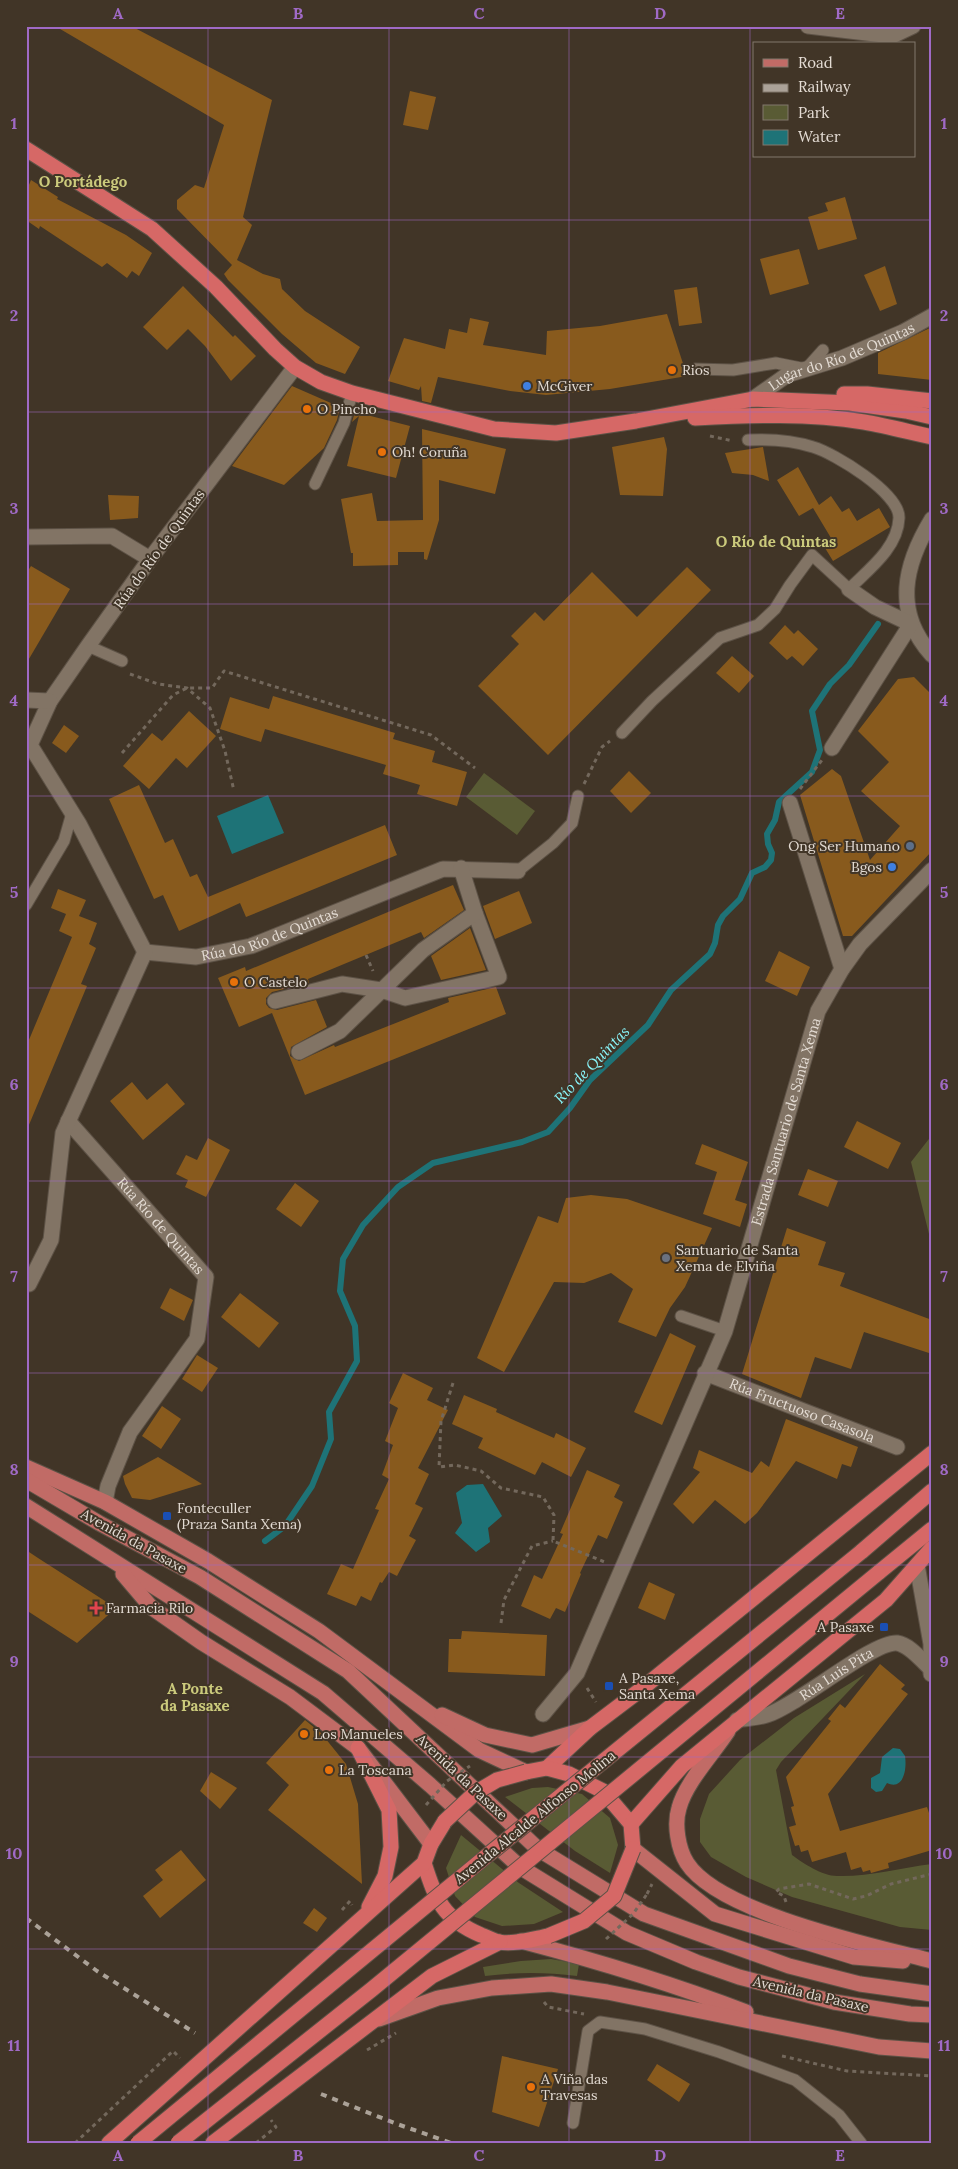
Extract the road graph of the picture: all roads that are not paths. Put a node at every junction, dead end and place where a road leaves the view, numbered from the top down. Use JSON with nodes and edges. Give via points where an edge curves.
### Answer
{"nodes":[{"id":1,"x":808,"y":26,"type":"edge"},
{"id":2,"x":913,"y":26,"type":"edge"},
{"id":3,"x":26,"y":149,"type":"edge"},
{"id":4,"x":932,"y":316,"type":"edge"},
{"id":5,"x":823,"y":350,"type":"dead end"},
{"id":6,"x":295,"y":367,"type":"junction"},
{"id":7,"x":695,"y":369,"type":"dead end"},
{"id":8,"x":806,"y":369,"type":"junction"},
{"id":9,"x":352,"y":393,"type":"junction"},
{"id":10,"x":752,"y":399,"type":"junction"},
{"id":11,"x":932,"y":400,"type":"edge"},
{"id":12,"x":932,"y":417,"type":"edge"},
{"id":13,"x":636,"y":422,"type":"junction"},
{"id":14,"x":863,"y":422,"type":"junction"},
{"id":15,"x":932,"y":437,"type":"edge"},
{"id":16,"x":748,"y":440,"type":"road end"},
{"id":17,"x":932,"y":445,"type":"edge"},
{"id":18,"x":315,"y":484,"type":"dead end"},
{"id":19,"x":932,"y":519,"type":"edge"},
{"id":20,"x":26,"y":537,"type":"edge"},
{"id":21,"x":150,"y":559,"type":"junction"},
{"id":22,"x":850,"y":589,"type":"junction"},
{"id":23,"x":911,"y":624,"type":"junction"},
{"id":24,"x":88,"y":646,"type":"junction"},
{"id":25,"x":932,"y":656,"type":"edge"},
{"id":26,"x":122,"y":661,"type":"dead end"},
{"id":27,"x":26,"y":700,"type":"edge"},
{"id":28,"x":50,"y":701,"type":"junction"},
{"id":29,"x":622,"y":733,"type":"road end"},
{"id":30,"x":832,"y":748,"type":"road end"},
{"id":31,"x":578,"y":796,"type":"road end"},
{"id":32,"x":790,"y":803,"type":"road end"},
{"id":33,"x":72,"y":813,"type":"junction"},
{"id":34,"x":461,"y":868,"type":"junction"},
{"id":35,"x":932,"y":870,"type":"edge"},
{"id":36,"x":518,"y":871,"type":"joint"},
{"id":37,"x":26,"y":905,"type":"edge"},
{"id":38,"x":475,"y":913,"type":"junction"},
{"id":39,"x":145,"y":952,"type":"junction"},
{"id":40,"x":842,"y":969,"type":"junction"},
{"id":41,"x":380,"y":990,"type":"junction"},
{"id":42,"x":275,"y":1002,"type":"dead end"},
{"id":43,"x":299,"y":1052,"type":"dead end"},
{"id":44,"x":68,"y":1121,"type":"junction"},
{"id":45,"x":26,"y":1284,"type":"edge"},
{"id":46,"x":681,"y":1316,"type":"dead end"},
{"id":47,"x":725,"y":1331,"type":"junction"},
{"id":48,"x":705,"y":1373,"type":"junction"},
{"id":49,"x":897,"y":1447,"type":"dead end"},
{"id":50,"x":932,"y":1453,"type":"edge"},
{"id":51,"x":932,"y":1465,"type":"edge"},
{"id":52,"x":26,"y":1468,"type":"edge"},
{"id":53,"x":26,"y":1480,"type":"edge"},
{"id":54,"x":932,"y":1491,"type":"edge"},
{"id":55,"x":105,"y":1502,"type":"junction"},
{"id":56,"x":26,"y":1506,"type":"edge"},
{"id":57,"x":932,"y":1530,"type":"edge"},
{"id":58,"x":932,"y":1548,"type":"edge"},
{"id":59,"x":932,"y":1553,"type":"edge"},
{"id":60,"x":114,"y":1563,"type":"junction"},
{"id":61,"x":917,"y":1564,"type":"junction"},
{"id":62,"x":779,"y":1578,"type":"junction"},
{"id":63,"x":931,"y":1673,"type":"edge"},
{"id":64,"x":416,"y":1704,"type":"junction"},
{"id":65,"x":543,"y":1714,"type":"dead end"},
{"id":66,"x":737,"y":1720,"type":"junction"},
{"id":67,"x":590,"y":1728,"type":"junction"},
{"id":68,"x":358,"y":1748,"type":"junction"},
{"id":69,"x":547,"y":1768,"type":"junction"},
{"id":70,"x":526,"y":1772,"type":"junction"},
{"id":71,"x":631,"y":1824,"type":"junction"},
{"id":72,"x":431,"y":1844,"type":"junction"},
{"id":73,"x":633,"y":1849,"type":"junction"},
{"id":74,"x":424,"y":1863,"type":"junction"},
{"id":75,"x":364,"y":1916,"type":"junction"},
{"id":76,"x":521,"y":1941,"type":"junction"},
{"id":77,"x":500,"y":1942,"type":"junction"},
{"id":78,"x":932,"y":1962,"type":"edge"},
{"id":79,"x":932,"y":1994,"type":"edge"},
{"id":80,"x":932,"y":2014,"type":"edge"},
{"id":81,"x":371,"y":2022,"type":"junction"},
{"id":82,"x":783,"y":2027,"type":"junction"},
{"id":83,"x":932,"y":2051,"type":"edge"},
{"id":84,"x":573,"y":2123,"type":"dead end"},
{"id":85,"x":109,"y":2143,"type":"edge"},
{"id":86,"x":138,"y":2143,"type":"edge"},
{"id":87,"x":178,"y":2143,"type":"edge"},
{"id":88,"x":213,"y":2143,"type":"edge"},
{"id":89,"x":861,"y":2143,"type":"edge"}],
"edges":[{"from":1,"to":2,"type":"street","via":[[892,36]]},
{"from":3,"to":6,"type":"highway","via":[[152,229],[216,287]]},
{"from":4,"to":8,"type":"street","name":"Lugar do Río de Quintas","via":[[895,336]]},
{"from":5,"to":8,"type":"lane"},
{"from":6,"to":9,"type":"highway"},
{"from":6,"to":21,"type":"street","name":"Rúa do Río de Quintas"},
{"from":7,"to":8,"type":"lane","via":[[733,370],[776,363]]},
{"from":8,"to":10,"type":"street","name":"Lugar do Río de Quintas","via":[[787,375]]},
{"from":9,"to":13,"type":"highway","via":[[494,429],[556,433]]},
{"from":9,"to":18,"type":"lane","via":[[344,423]]},
{"from":10,"to":11,"type":"highway","via":[[809,394],[867,394]]},
{"from":10,"to":12,"type":"highway","via":[[850,403]]},
{"from":10,"to":13,"type":"highway"},
{"from":13,"to":14,"type":"highway","via":[[736,416]]},
{"from":14,"to":15,"type":"highway"},
{"from":14,"to":17,"type":"highway"},
{"from":16,"to":22,"type":"lane","via":[[779,439],[815,447],[856,470],[893,502],[899,516],[896,534],[886,552]]},
{"from":19,"to":23,"type":"street","via":[[906,582]]},
{"from":20,"to":21,"type":"street","via":[[112,536]]},
{"from":21,"to":24,"type":"street","name":"Rúa do Río de Quintas"},
{"from":22,"to":23,"type":"street","via":[[875,607]]},
{"from":22,"to":29,"type":"lane","via":[[812,555],[775,610],[758,624],[720,638]]},
{"from":23,"to":25,"type":"street"},
{"from":23,"to":30,"type":"street"},
{"from":24,"to":26,"type":"lane"},
{"from":24,"to":28,"type":"street","name":"Rúa do Río de Quintas"},
{"from":27,"to":28,"type":"street"},
{"from":28,"to":33,"type":"street","name":"Rúa do Río de Quintas","via":[[30,745]]},
{"from":31,"to":36,"type":"lane","name":"Rúa do Río de Quintas","via":[[572,823]]},
{"from":32,"to":40,"type":"street"},
{"from":33,"to":37,"type":"lane","via":[[64,841]]},
{"from":33,"to":39,"type":"street","name":"Rúa do Río de Quintas"},
{"from":34,"to":36,"type":"street","name":"Rúa do Río de Quintas"},
{"from":34,"to":38,"type":"street"},
{"from":34,"to":39,"type":"street","name":"Rúa do Río de Quintas","via":[[444,869],[251,946],[196,957]]},
{"from":35,"to":40,"type":"street","name":"Estrada Santuario de Santa Xema","via":[[860,944]]},
{"from":38,"to":41,"type":"street","via":[[423,950]]},
{"from":38,"to":41,"type":"street","via":[[499,977],[405,998]]},
{"from":39,"to":44,"type":"street"},
{"from":40,"to":47,"type":"street","name":"Estrada Santuario de Santa Xema","via":[[818,1011]]},
{"from":41,"to":42,"type":"street","via":[[342,984]]},
{"from":41,"to":43,"type":"street","via":[[340,1031]]},
{"from":44,"to":45,"type":"street","via":[[63,1133],[51,1240],[29,1284]]},
{"from":44,"to":55,"type":"street","name":"Rúa Río de Quintas","via":[[206,1277],[197,1339],[130,1432],[108,1486]]},
{"from":46,"to":47,"type":"lane"},
{"from":47,"to":48,"type":"street","name":"Estrada Santuario de Santa Xema"},
{"from":48,"to":49,"type":"street","name":"Rúa Fructuoso Casasola"},
{"from":48,"to":65,"type":"street","name":"Estrada Santuario de Santa Xema","via":[[577,1673]]},
{"from":50,"to":62,"type":"highway"},
{"from":51,"to":62,"type":"highway"},
{"from":52,"to":55,"type":"main road"},
{"from":53,"to":79,"type":"main road","name":"Avenida da Pasaxe","via":[[200,1577],[348,1671],[538,1849],[644,1914],[789,1966],[860,1984]]},
{"from":54,"to":86,"type":"highway","name":"Avenida Alcalde Alfonso Molina","bridge":true},
{"from":55,"to":64,"type":"main road","via":[[208,1561],[319,1631]]},
{"from":56,"to":60,"type":"main road","name":"Avenida da Pasaxe"},
{"from":57,"to":87,"type":"highway","name":"Avenida Alcalde Alfonso Molina","bridge":true,"via":[[371,1990]]},
{"from":58,"to":61,"type":"highway"},
{"from":59,"to":61,"type":"highway"},
{"from":60,"to":68,"type":"main road","via":[[151,1606],[201,1642],[290,1697]]},
{"from":60,"to":80,"type":"main road","name":"Avenida da Pasaxe","via":[[323,1693],[520,1867],[627,1933],[739,1977],[834,2002],[910,2014]]},
{"from":61,"to":63,"type":"street","name":"Rúa Luis Pita","via":[[931,1644]]},
{"from":61,"to":66,"type":"highway","via":[[886,1600]]},
{"from":62,"to":67,"type":"highway"},
{"from":63,"to":66,"type":"street","name":"Rúa Luis Pita","via":[[907,1646],[896,1643],[864,1656],[808,1693],[767,1715]]},
{"from":64,"to":67,"type":"main road","via":[[485,1735],[532,1745]]},
{"from":64,"to":70,"type":"main road","via":[[479,1750]]},
{"from":66,"to":71,"type":"highway","via":[[682,1766]]},
{"from":66,"to":78,"type":"main road","via":[[687,1789],[679,1808],[679,1842],[687,1863],[706,1883],[761,1912]]},
{"from":67,"to":69,"type":"highway"},
{"from":68,"to":72,"type":"main road"},
{"from":68,"to":75,"type":"highway","via":[[389,1810],[391,1847],[385,1876]]},
{"from":69,"to":70,"type":"highway"},
{"from":69,"to":71,"type":"highway","via":[[603,1791]]},
{"from":70,"to":72,"type":"highway","bridge":true,"via":[[497,1780],[475,1793],[445,1821]]},
{"from":71,"to":73,"type":"highway"},
{"from":72,"to":74,"type":"highway"},
{"from":73,"to":76,"type":"highway","bridge":true,"via":[[614,1896],[584,1921],[548,1936]]},
{"from":73,"to":78,"type":"main road","via":[[715,1914],[854,1957]]},
{"from":74,"to":75,"type":"highway"},
{"from":74,"to":77,"type":"highway","via":[[444,1910],[462,1927]]},
{"from":75,"to":85,"type":"highway"},
{"from":76,"to":77,"type":"highway"},
{"from":76,"to":82,"type":"main road","via":[[715,2000]]},
{"from":77,"to":81,"type":"highway","via":[[432,1976]]},
{"from":81,"to":82,"type":"main road","via":[[438,1998],[492,1988],[551,1984]]},
{"from":81,"to":88,"type":"highway"},
{"from":82,"to":83,"type":"main road","via":[[879,2047]]},
{"from":84,"to":89,"type":"lane","via":[[588,2032],[600,2022],[645,2029],[795,2080],[839,2116]]}]}
